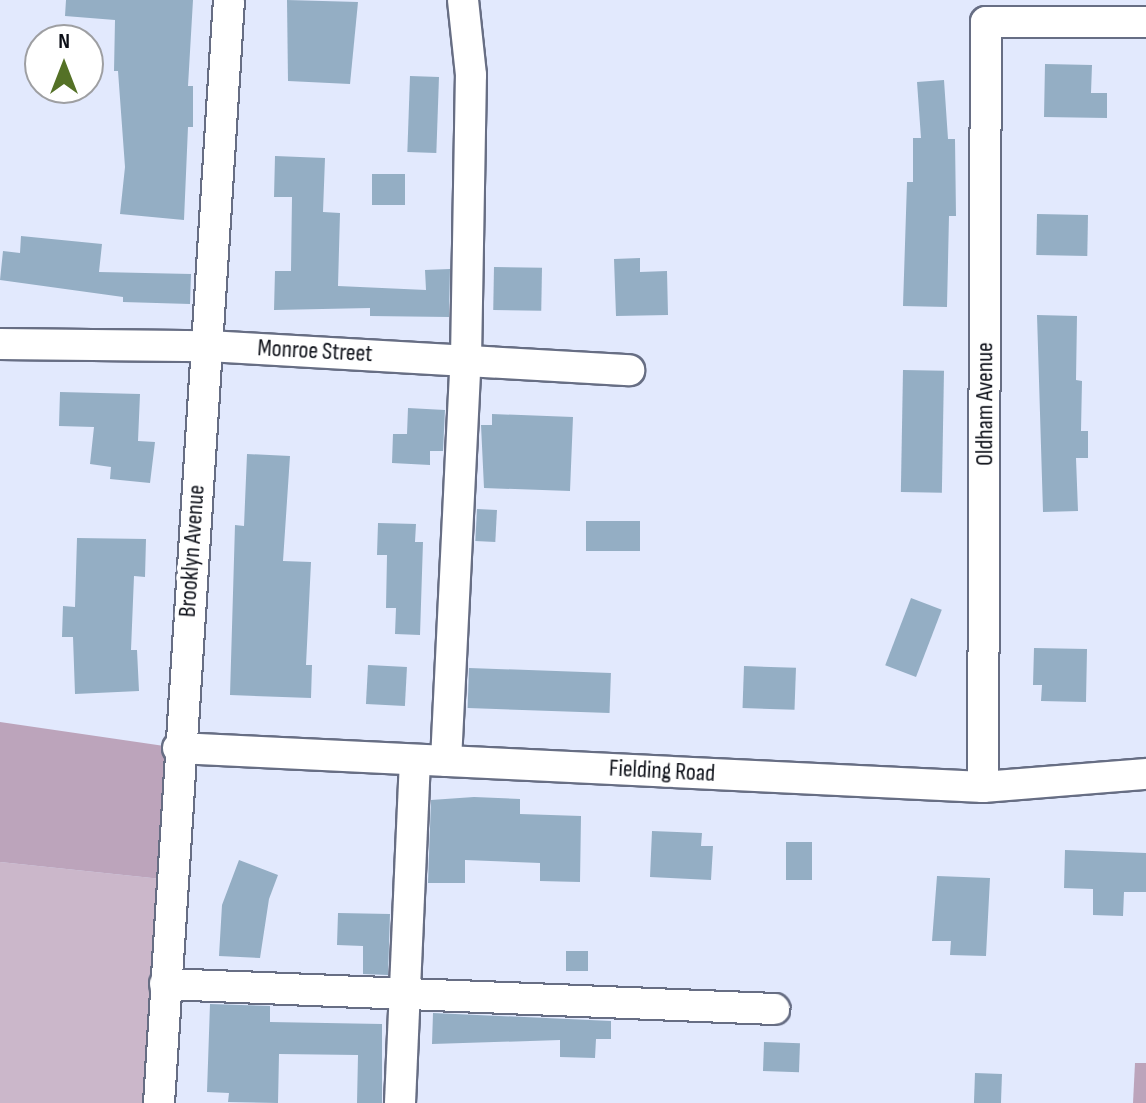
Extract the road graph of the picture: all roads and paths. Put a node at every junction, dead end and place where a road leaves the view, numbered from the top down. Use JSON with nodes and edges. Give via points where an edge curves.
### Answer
{"nodes":[{"id":1,"x":229,"y":0,"type":"edge"},
{"id":2,"x":463,"y":0,"type":"edge"},
{"id":3,"x":1146,"y":22,"type":"edge"},
{"id":4,"x":0,"y":344,"type":"edge"},
{"id":5,"x":208,"y":346,"type":"junction"},
{"id":6,"x":466,"y":359,"type":"junction"},
{"id":7,"x":629,"y":370,"type":"dead end"},
{"id":8,"x":178,"y":748,"type":"junction"},
{"id":9,"x":415,"y":760,"type":"junction"},
{"id":10,"x":446,"y":761,"type":"junction"},
{"id":11,"x":1146,"y":774,"type":"edge"},
{"id":12,"x":983,"y":787,"type":"junction"},
{"id":13,"x":165,"y":984,"type":"junction"},
{"id":14,"x":406,"y":991,"type":"junction"},
{"id":15,"x":774,"y":1009,"type":"dead end"},
{"id":16,"x":159,"y":1103,"type":"edge"},
{"id":17,"x":400,"y":1103,"type":"edge"}],
"edges":[{"from":1,"to":5,"type":"street","name":"Brooklyn Avenue"},
{"from":2,"to":6,"type":"street","via":[[471,75]]},
{"from":3,"to":12,"type":"street","name":"Oldham Avenue","via":[[986,22]]},
{"from":4,"to":5,"type":"street","name":"Monroe Street"},
{"from":5,"to":6,"type":"street","name":"Monroe Street"},
{"from":5,"to":8,"type":"street","name":"Brooklyn Avenue"},
{"from":6,"to":7,"type":"street","name":"Monroe Street"},
{"from":6,"to":10,"type":"street"},
{"from":8,"to":9,"type":"street","name":"Fielding Road"},
{"from":8,"to":13,"type":"street","name":"Brooklyn Avenue"},
{"from":9,"to":10,"type":"street","name":"Fielding Road"},
{"from":9,"to":14,"type":"street"},
{"from":10,"to":12,"type":"street","name":"Fielding Road"},
{"from":11,"to":12,"type":"street","name":"Fielding Road"},
{"from":13,"to":14,"type":"street"},
{"from":13,"to":16,"type":"street","name":"Brooklyn Avenue"},
{"from":14,"to":15,"type":"street"},
{"from":14,"to":17,"type":"street"}]}
